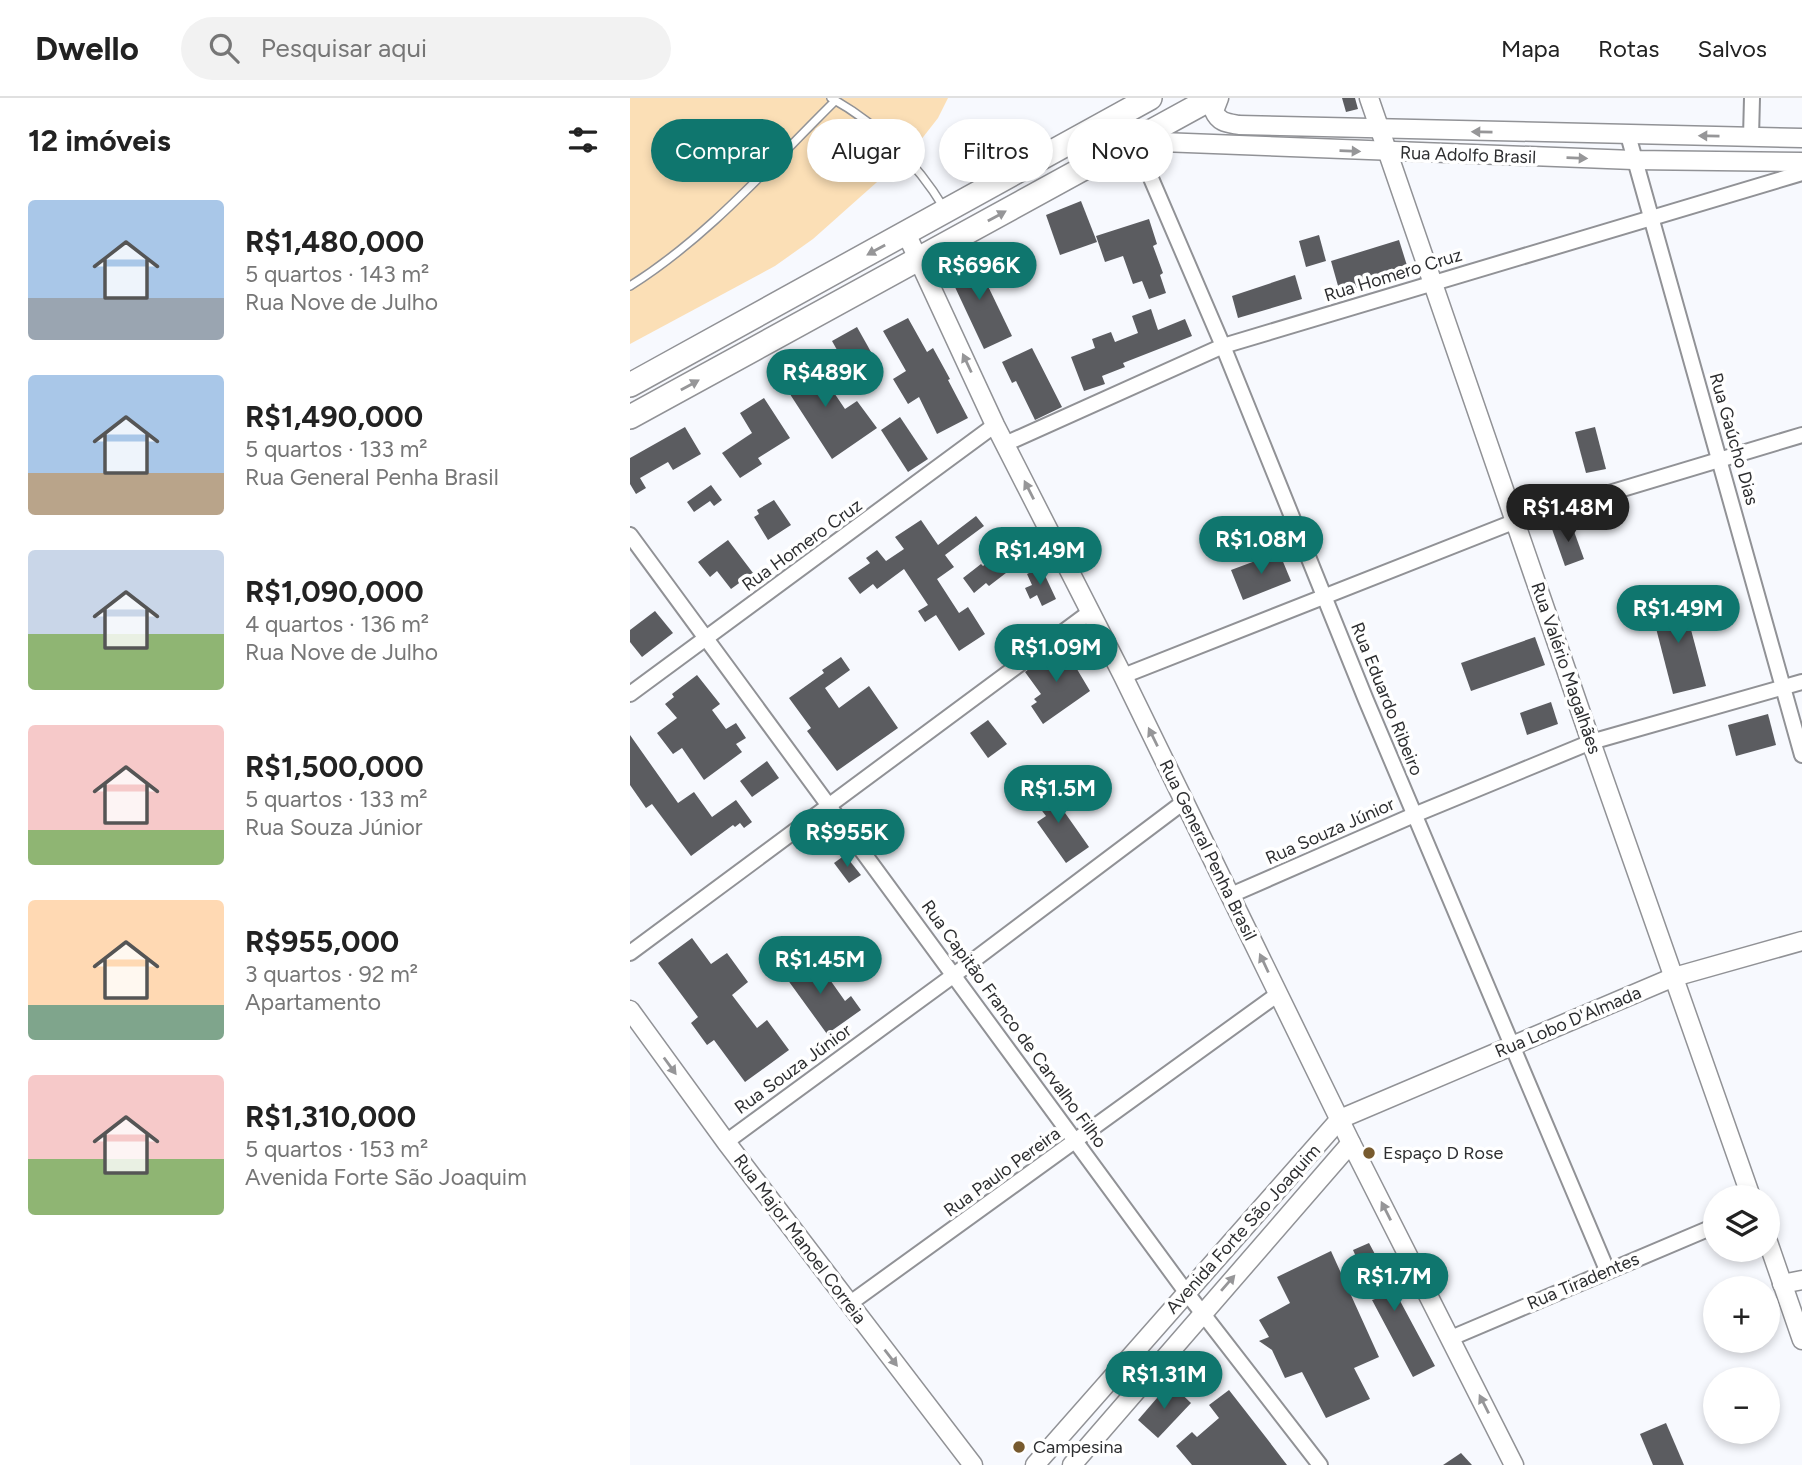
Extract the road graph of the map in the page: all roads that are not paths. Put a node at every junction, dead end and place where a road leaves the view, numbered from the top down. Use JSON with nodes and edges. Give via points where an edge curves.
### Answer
{"nodes":[{"id":1,"x":1150,"y":98,"type":"edge"},
{"id":2,"x":1212,"y":98,"type":"edge"},
{"id":3,"x":1219,"y":98,"type":"edge"},
{"id":4,"x":1369,"y":98,"type":"edge"},
{"id":5,"x":1752,"y":98,"type":"edge"},
{"id":6,"x":833,"y":99,"type":"edge"},
{"id":7,"x":1173,"y":120,"type":"edge"},
{"id":8,"x":1380,"y":130,"type":"junction"},
{"id":9,"x":1628,"y":135,"type":"junction"},
{"id":10,"x":1751,"y":137,"type":"junction"},
{"id":11,"x":1802,"y":138,"type":"edge"},
{"id":12,"x":1173,"y":143,"type":"edge"},
{"id":13,"x":1387,"y":152,"type":"junction"},
{"id":14,"x":1633,"y":160,"type":"junction"},
{"id":15,"x":1802,"y":162,"type":"edge"},
{"id":16,"x":1802,"y":173,"type":"edge"},
{"id":17,"x":1067,"y":178,"type":"edge"},
{"id":18,"x":1153,"y":182,"type":"edge"},
{"id":19,"x":946,"y":211,"type":"junction"},
{"id":20,"x":1650,"y":218,"type":"junction"},
{"id":21,"x":906,"y":233,"type":"junction"},
{"id":22,"x":919,"y":259,"type":"junction"},
{"id":23,"x":1433,"y":282,"type":"junction"},
{"id":24,"x":630,"y":286,"type":"edge"},
{"id":25,"x":1223,"y":346,"type":"junction"},
{"id":26,"x":630,"y":385,"type":"edge"},
{"id":27,"x":630,"y":417,"type":"edge"},
{"id":28,"x":995,"y":425,"type":"junction"},
{"id":29,"x":1802,"y":435,"type":"edge"},
{"id":30,"x":1005,"y":444,"type":"junction"},
{"id":31,"x":1720,"y":458,"type":"junction"},
{"id":32,"x":1516,"y":521,"type":"junction"},
{"id":33,"x":630,"y":535,"type":"edge"},
{"id":34,"x":1325,"y":597,"type":"junction"},
{"id":35,"x":1090,"y":612,"type":"junction"},
{"id":36,"x":707,"y":638,"type":"junction"},
{"id":37,"x":1123,"y":676,"type":"junction"},
{"id":38,"x":1802,"y":682,"type":"edge"},
{"id":39,"x":1783,"y":687,"type":"junction"},
{"id":40,"x":630,"y":694,"type":"edge"},
{"id":41,"x":1591,"y":742,"type":"junction"},
{"id":42,"x":1802,"y":755,"type":"edge"},
{"id":43,"x":1185,"y":801,"type":"junction"},
{"id":44,"x":830,"y":805,"type":"junction"},
{"id":45,"x":1414,"y":815,"type":"junction"},
{"id":46,"x":1231,"y":895,"type":"junction"},
{"id":47,"x":1802,"y":941,"type":"edge"},
{"id":48,"x":630,"y":953,"type":"edge"},
{"id":49,"x":954,"y":975,"type":"junction"},
{"id":50,"x":1674,"y":977,"type":"junction"},
{"id":51,"x":1278,"y":994,"type":"junction"},
{"id":52,"x":630,"y":1010,"type":"edge"},
{"id":53,"x":1512,"y":1046,"type":"junction"},
{"id":54,"x":1340,"y":1119,"type":"junction"},
{"id":55,"x":726,"y":1142,"type":"junction"},
{"id":56,"x":1076,"y":1142,"type":"junction"},
{"id":57,"x":1352,"y":1143,"type":"junction"},
{"id":58,"x":1747,"y":1185,"type":"edge"},
{"id":59,"x":1703,"y":1231,"type":"edge"},
{"id":60,"x":1775,"y":1262,"type":"edge"},
{"id":61,"x":1607,"y":1270,"type":"junction"},
{"id":62,"x":1802,"y":1280,"type":"edge"},
{"id":63,"x":1782,"y":1284,"type":"junction"},
{"id":64,"x":1186,"y":1292,"type":"junction"},
{"id":65,"x":849,"y":1304,"type":"junction"},
{"id":66,"x":1202,"y":1312,"type":"junction"},
{"id":67,"x":1451,"y":1338,"type":"junction"},
{"id":68,"x":1802,"y":1340,"type":"edge"},
{"id":69,"x":973,"y":1465,"type":"edge"},
{"id":70,"x":1035,"y":1465,"type":"edge"},
{"id":71,"x":1072,"y":1465,"type":"edge"},
{"id":72,"x":1320,"y":1465,"type":"edge"},
{"id":73,"x":1514,"y":1465,"type":"edge"}],
"edges":[{"from":1,"to":19,"type":"main road"},
{"from":2,"to":7,"type":"main road"},
{"from":3,"to":8,"type":"street","name":"Rua Adolfo Brasil","via":[[1216,116],[1230,124]]},
{"from":4,"to":8,"type":"street","name":"Rua Valério Magalhães"},
{"from":5,"to":10,"type":"street"},
{"from":6,"to":19,"type":"lane","via":[[892,143]]},
{"from":6,"to":24,"type":"lane","via":[[694,240]]},
{"from":9,"to":8,"type":"street","name":"Rua Adolfo Brasil","one_way":true},
{"from":8,"to":13,"type":"street","name":"Rua Valério Magalhães"},
{"from":10,"to":9,"type":"street","name":"Rua Adolfo Brasil","one_way":true},
{"from":9,"to":14,"type":"street","name":"Rua Gaúcho Dias"},
{"from":10,"to":11,"type":"street","name":"Rua Adolfo Brasil"},
{"from":12,"to":13,"type":"street","name":"Rua Adolfo Brasil","one_way":true},
{"from":13,"to":14,"type":"street","name":"Rua Adolfo Brasil","one_way":true},
{"from":13,"to":23,"type":"street","name":"Rua Valério Magalhães"},
{"from":14,"to":15,"type":"street","name":"Rua Adolfo Brasil"},
{"from":14,"to":20,"type":"street","name":"Rua Gaúcho Dias"},
{"from":16,"to":20,"type":"street","name":"Rua Homero Cruz"},
{"from":22,"to":17,"type":"main road","one_way":true},
{"from":18,"to":25,"type":"street","name":"Rua Eduardo Ribeiro"},
{"from":19,"to":21,"type":"main road"},
{"from":20,"to":23,"type":"street","name":"Rua Homero Cruz"},
{"from":20,"to":31,"type":"street","name":"Rua Gaúcho Dias"},
{"from":21,"to":22,"type":"street","name":"Rua General Penha Brasil"},
{"from":21,"to":26,"type":"main road","one_way":true},
{"from":27,"to":22,"type":"main road","one_way":true},
{"from":28,"to":22,"type":"street","name":"Rua General Penha Brasil","one_way":true},
{"from":23,"to":25,"type":"street","name":"Rua Homero Cruz"},
{"from":23,"to":32,"type":"street","name":"Rua Valério Magalhães"},
{"from":25,"to":30,"type":"street","name":"Rua Homero Cruz"},
{"from":25,"to":34,"type":"street","name":"Rua Eduardo Ribeiro"},
{"from":28,"to":30,"type":"street","name":"Rua General Penha Brasil"},
{"from":28,"to":36,"type":"street","name":"Rua Homero Cruz"},
{"from":29,"to":31,"type":"street"},
{"from":35,"to":30,"type":"street","name":"Rua General Penha Brasil","one_way":true},
{"from":31,"to":32,"type":"street"},
{"from":31,"to":39,"type":"street","name":"Rua Gaúcho Dias"},
{"from":32,"to":34,"type":"street"},
{"from":32,"to":41,"type":"street","name":"Rua Valério Magalhães"},
{"from":33,"to":36,"type":"street","name":"Rua Capitão Franco de Carvalho Filho"},
{"from":34,"to":37,"type":"street"},
{"from":34,"to":45,"type":"street","name":"Rua Eduardo Ribeiro"},
{"from":35,"to":37,"type":"street","name":"Rua General Penha Brasil"},
{"from":35,"to":44,"type":"street"},
{"from":36,"to":40,"type":"street","name":"Rua Homero Cruz"},
{"from":36,"to":44,"type":"street","name":"Rua Capitão Franco de Carvalho Filho"},
{"from":43,"to":37,"type":"street","name":"Rua General Penha Brasil","one_way":true},
{"from":38,"to":39,"type":"street","name":"Rua Souza Júnior"},
{"from":39,"to":41,"type":"street","name":"Rua Souza Júnior"},
{"from":39,"to":42,"type":"street","name":"Rua Gaúcho Dias"},
{"from":41,"to":45,"type":"street","name":"Rua Souza Júnior"},
{"from":41,"to":50,"type":"street","name":"Rua Valério Magalhães"},
{"from":43,"to":46,"type":"street","name":"Rua General Penha Brasil"},
{"from":43,"to":49,"type":"street","name":"Rua Souza Júnior"},
{"from":44,"to":48,"type":"street"},
{"from":44,"to":49,"type":"street","name":"Rua Capitão Franco de Carvalho Filho"},
{"from":45,"to":46,"type":"street","name":"Rua Souza Júnior"},
{"from":45,"to":53,"type":"street","name":"Rua Eduardo Ribeiro"},
{"from":51,"to":46,"type":"street","name":"Rua General Penha Brasil","one_way":true},
{"from":47,"to":50,"type":"street","name":"Rua Lobo D'Almada"},
{"from":49,"to":55,"type":"street","name":"Rua Souza Júnior"},
{"from":49,"to":56,"type":"street","name":"Rua Capitão Franco de Carvalho Filho"},
{"from":50,"to":53,"type":"street","name":"Rua Lobo D'Almada"},
{"from":50,"to":58,"type":"street","name":"Rua Valério Magalhães"},
{"from":51,"to":54,"type":"street","name":"Rua General Penha Brasil"},
{"from":51,"to":56,"type":"street","name":"Rua Paulo Pereira"},
{"from":52,"to":55,"type":"street","name":"Rua Major Manoel Correia","one_way":true},
{"from":53,"to":54,"type":"street","name":"Rua Lobo D'Almada"},
{"from":53,"to":61,"type":"street","name":"Rua Eduardo Ribeiro"},
{"from":54,"to":57,"type":"street","name":"Rua General Penha Brasil"},
{"from":54,"to":64,"type":"street","name":"Avenida Forte São Joaquim"},
{"from":55,"to":65,"type":"street","name":"Rua Major Manoel Correia"},
{"from":56,"to":64,"type":"street","name":"Rua Capitão Franco de Carvalho Filho"},
{"from":56,"to":65,"type":"street","name":"Rua Paulo Pereira"},
{"from":66,"to":57,"type":"street","name":"Avenida Forte São Joaquim","one_way":true},
{"from":67,"to":57,"type":"street","name":"Rua General Penha Brasil","one_way":true},
{"from":59,"to":61,"type":"street","name":"Rua Tiradentes"},
{"from":60,"to":63,"type":"street"},
{"from":61,"to":67,"type":"street","name":"Rua Tiradentes"},
{"from":62,"to":63,"type":"street"},
{"from":63,"to":68,"type":"street"},
{"from":64,"to":66,"type":"street","name":"Rua Capitão Franco de Carvalho Filho"},
{"from":64,"to":70,"type":"street","name":"Avenida Forte São Joaquim"},
{"from":65,"to":69,"type":"street","name":"Rua Major Manoel Correia","one_way":true},
{"from":66,"to":71,"type":"street","name":"Avenida Forte São Joaquim"},
{"from":66,"to":72,"type":"street","name":"Rua Capitão Franco de Carvalho Filho"},
{"from":73,"to":67,"type":"street","name":"Rua General Penha Brasil","one_way":true}]}
